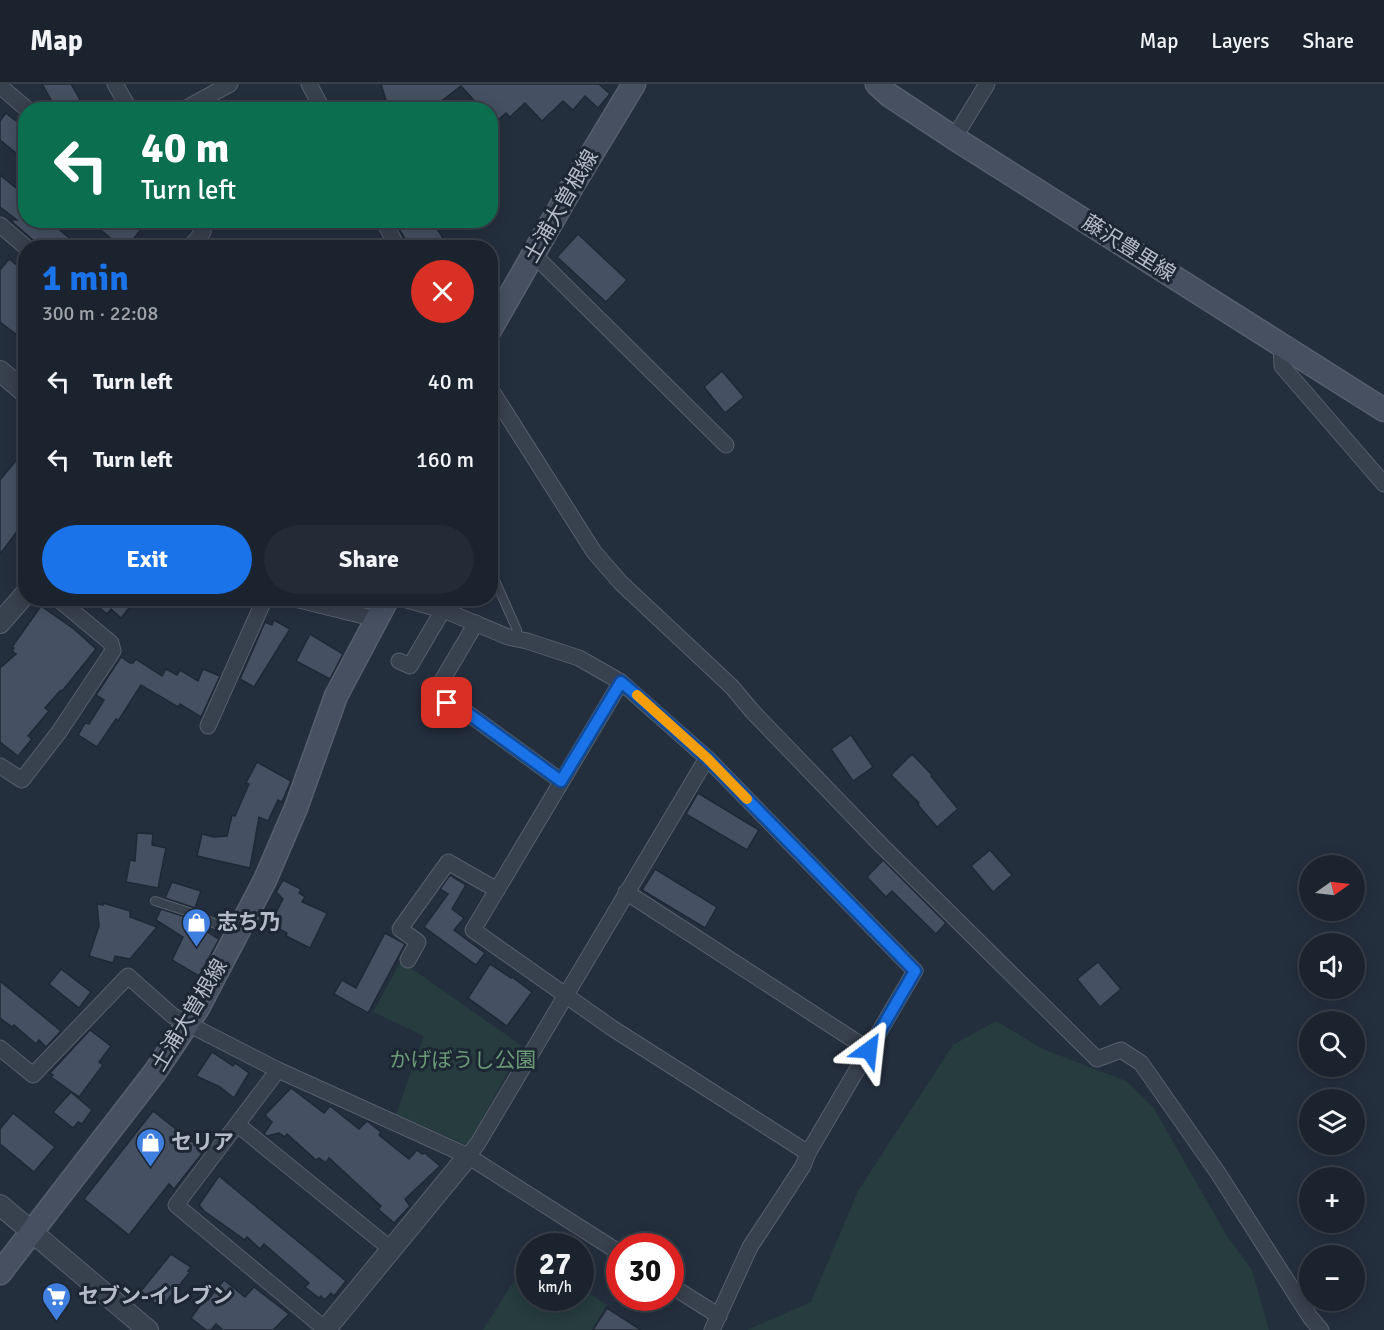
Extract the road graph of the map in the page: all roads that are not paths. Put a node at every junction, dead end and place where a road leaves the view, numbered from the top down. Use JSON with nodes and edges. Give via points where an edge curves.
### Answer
{"nodes":[{"id":1,"x":115,"y":84,"type":"edge"},
{"id":2,"x":230,"y":84,"type":"edge"},
{"id":3,"x":309,"y":84,"type":"edge"},
{"id":4,"x":634,"y":84,"type":"edge"},
{"id":5,"x":877,"y":84,"type":"edge"},
{"id":6,"x":987,"y":84,"type":"edge"},
{"id":7,"x":2,"y":90,"type":"edge"},
{"id":8,"x":18,"y":102,"type":"edge"},
{"id":9,"x":125,"y":102,"type":"edge"},
{"id":10,"x":197,"y":102,"type":"edge"},
{"id":11,"x":319,"y":102,"type":"edge"},
{"id":12,"x":954,"y":138,"type":"junction"},
{"id":13,"x":0,"y":225,"type":"edge"},
{"id":14,"x":201,"y":228,"type":"edge"},
{"id":15,"x":18,"y":240,"type":"edge"},
{"id":16,"x":196,"y":240,"type":"edge"},
{"id":17,"x":532,"y":254,"type":"junction"},
{"id":18,"x":498,"y":316,"type":"edge"},
{"id":19,"x":1281,"y":344,"type":"junction"},
{"id":20,"x":0,"y":371,"type":"edge"},
{"id":21,"x":18,"y":386,"type":"edge"},
{"id":22,"x":498,"y":400,"type":"edge"},
{"id":23,"x":1384,"y":410,"type":"edge"},
{"id":24,"x":726,"y":445,"type":"dead end"},
{"id":25,"x":1384,"y":484,"type":"edge"},
{"id":26,"x":498,"y":587,"type":"edge"},
{"id":27,"x":18,"y":602,"type":"edge"},
{"id":28,"x":67,"y":606,"type":"edge"},
{"id":29,"x":261,"y":606,"type":"edge"},
{"id":30,"x":325,"y":606,"type":"edge"},
{"id":31,"x":383,"y":606,"type":"edge"},
{"id":32,"x":429,"y":606,"type":"edge"},
{"id":33,"x":443,"y":610,"type":"junction"},
{"id":34,"x":376,"y":618,"type":"junction"},
{"id":35,"x":0,"y":623,"type":"edge"},
{"id":36,"x":477,"y":623,"type":"junction"},
{"id":37,"x":517,"y":639,"type":"junction"},
{"id":38,"x":399,"y":661,"type":"dead end"},
{"id":39,"x":621,"y":682,"type":"junction"},
{"id":40,"x":208,"y":726,"type":"dead end"},
{"id":41,"x":707,"y":758,"type":"junction"},
{"id":42,"x":0,"y":766,"type":"edge"},
{"id":43,"x":561,"y":781,"type":"junction"},
{"id":44,"x":497,"y":890,"type":"junction"},
{"id":45,"x":626,"y":892,"type":"junction"},
{"id":46,"x":155,"y":901,"type":"dead end"},
{"id":47,"x":236,"y":934,"type":"junction"},
{"id":48,"x":408,"y":960,"type":"dead end"},
{"id":49,"x":564,"y":996,"type":"junction"},
{"id":50,"x":188,"y":1024,"type":"junction"},
{"id":51,"x":0,"y":1048,"type":"edge"},
{"id":52,"x":869,"y":1050,"type":"junction"},
{"id":53,"x":278,"y":1070,"type":"junction"},
{"id":54,"x":238,"y":1125,"type":"junction"},
{"id":55,"x":808,"y":1153,"type":"junction"},
{"id":56,"x":468,"y":1156,"type":"junction"},
{"id":57,"x":0,"y":1205,"type":"edge"},
{"id":58,"x":32,"y":1232,"type":"junction"},
{"id":59,"x":606,"y":1243,"type":"edge"},
{"id":60,"x":392,"y":1250,"type":"junction"},
{"id":61,"x":0,"y":1273,"type":"edge"},
{"id":62,"x":684,"y":1297,"type":"edge"},
{"id":63,"x":716,"y":1323,"type":"edge"},
{"id":64,"x":148,"y":1330,"type":"edge"},
{"id":65,"x":325,"y":1330,"type":"edge"},
{"id":66,"x":1321,"y":1330,"type":"edge"}],
"edges":[{"from":1,"to":9,"type":"street"},
{"from":2,"to":10,"type":"street"},
{"from":3,"to":11,"type":"street"},
{"from":4,"to":17,"type":"main road","name":"土浦大曽根線"},
{"from":5,"to":12,"type":"main road","name":"藤沢豊里線"},
{"from":6,"to":12,"type":"street"},
{"from":7,"to":8,"type":"street"},
{"from":12,"to":19,"type":"main road","name":"藤沢豊里線"},
{"from":13,"to":15,"type":"street"},
{"from":14,"to":16,"type":"street","via":[[203,232]]},
{"from":17,"to":18,"type":"main road","name":"土浦大曽根線"},
{"from":17,"to":24,"type":"street"},
{"from":19,"to":23,"type":"main road","name":"藤沢豊里線"},
{"from":19,"to":25,"type":"street","via":[[1282,366]]},
{"from":20,"to":21,"type":"street"},
{"from":22,"to":66,"type":"street","via":[[594,552],[621,583],[732,687],[881,845],[1097,1059],[1121,1050],[1140,1063]]},
{"from":26,"to":37,"type":"lane","via":[[517,630]]},
{"from":27,"to":35,"type":"street"},
{"from":28,"to":42,"type":"street","via":[[111,643],[113,651],[22,780]]},
{"from":29,"to":40,"type":"street"},
{"from":30,"to":34,"type":"street"},
{"from":31,"to":34,"type":"main road","name":"土浦大曽根線"},
{"from":32,"to":33,"type":"street"},
{"from":33,"to":36,"type":"street"},
{"from":33,"to":38,"type":"street","via":[[410,666]]},
{"from":34,"to":47,"type":"main road","name":"土浦大曽根線","via":[[336,696],[266,879]]},
{"from":36,"to":37,"type":"street"},
{"from":36,"to":43,"type":"street","via":[[433,696],[462,709]]},
{"from":37,"to":39,"type":"street","via":[[579,658]]},
{"from":39,"to":41,"type":"street"},
{"from":39,"to":43,"type":"street"},
{"from":41,"to":45,"type":"street"},
{"from":41,"to":52,"type":"street","via":[[915,971]]},
{"from":43,"to":44,"type":"street"},
{"from":44,"to":48,"type":"street","via":[[448,862],[400,930],[418,942]]},
{"from":44,"to":49,"type":"street","via":[[473,930]]},
{"from":45,"to":49,"type":"street"},
{"from":45,"to":52,"type":"street"},
{"from":46,"to":47,"type":"lane","via":[[195,914]]},
{"from":47,"to":50,"type":"main road","name":"土浦大曽根線"},
{"from":49,"to":55,"type":"street"},
{"from":49,"to":56,"type":"street"},
{"from":50,"to":51,"type":"street","via":[[173,1016],[128,976],[33,1075]]},
{"from":50,"to":53,"type":"street"},
{"from":50,"to":58,"type":"main road","name":"土浦大曽根線"},
{"from":52,"to":55,"type":"street"},
{"from":53,"to":54,"type":"street"},
{"from":53,"to":56,"type":"street"},
{"from":54,"to":60,"type":"street"},
{"from":54,"to":65,"type":"street","via":[[176,1205]]},
{"from":55,"to":63,"type":"street","via":[[750,1247]]},
{"from":56,"to":59,"type":"street"},
{"from":56,"to":60,"type":"street"},
{"from":57,"to":58,"type":"street"},
{"from":58,"to":61,"type":"main road","name":"土浦大曽根線"},
{"from":58,"to":64,"type":"street"},
{"from":60,"to":65,"type":"street"},
{"from":62,"to":63,"type":"street"}]}
